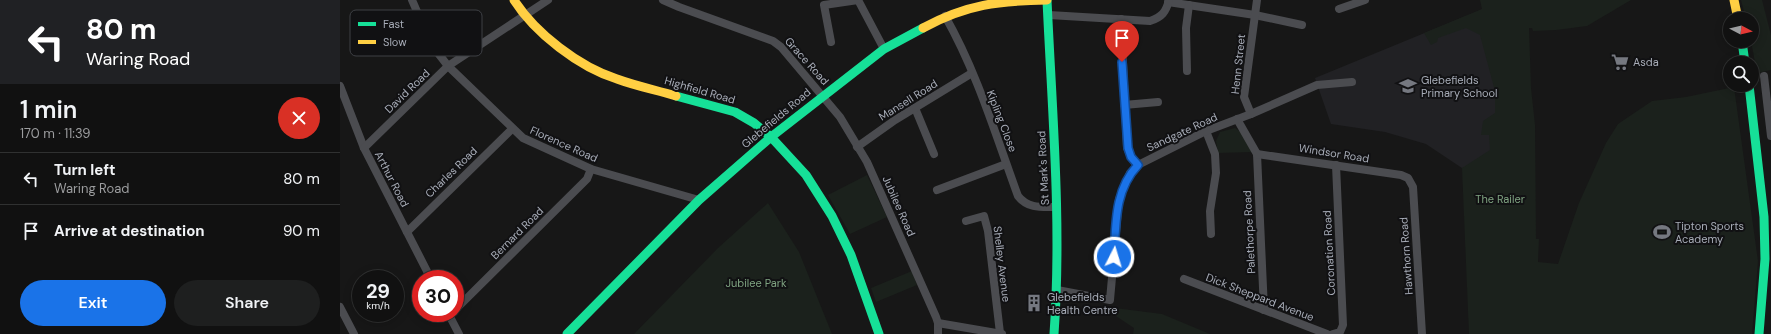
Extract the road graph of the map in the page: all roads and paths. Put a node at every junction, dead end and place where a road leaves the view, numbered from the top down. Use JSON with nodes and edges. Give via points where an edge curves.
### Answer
{"nodes":[{"id":1,"x":412,"y":0,"type":"edge"},
{"id":2,"x":514,"y":0,"type":"edge"},
{"id":3,"x":548,"y":0,"type":"edge"},
{"id":4,"x":663,"y":0,"type":"edge"},
{"id":5,"x":858,"y":0,"type":"edge"},
{"id":6,"x":1048,"y":0,"type":"edge"},
{"id":7,"x":1257,"y":0,"type":"edge"},
{"id":8,"x":1365,"y":0,"type":"edge"},
{"id":9,"x":1734,"y":0,"type":"edge"},
{"id":10,"x":1169,"y":1,"type":"edge"},
{"id":11,"x":982,"y":2,"type":"edge"},
{"id":12,"x":824,"y":3,"type":"edge"},
{"id":13,"x":1189,"y":5,"type":"junction"},
{"id":14,"x":1339,"y":9,"type":"dead end"},
{"id":15,"x":416,"y":10,"type":"edge"},
{"id":16,"x":1737,"y":12,"type":"edge"},
{"id":17,"x":525,"y":15,"type":"junction"},
{"id":18,"x":1049,"y":15,"type":"junction"},
{"id":19,"x":1255,"y":15,"type":"junction"},
{"id":20,"x":945,"y":16,"type":"junction"},
{"id":21,"x":1121,"y":19,"type":"junction"},
{"id":22,"x":1302,"y":25,"type":"dead end"},
{"id":23,"x":831,"y":42,"type":"dead end"},
{"id":24,"x":482,"y":43,"type":"edge"},
{"id":25,"x":884,"y":49,"type":"junction"},
{"id":26,"x":440,"y":56,"type":"edge"},
{"id":27,"x":463,"y":56,"type":"edge"},
{"id":28,"x":448,"y":66,"type":"junction"},
{"id":29,"x":1187,"y":71,"type":"dead end"},
{"id":30,"x":972,"y":73,"type":"junction"},
{"id":31,"x":1764,"y":76,"type":"dead end"},
{"id":32,"x":1352,"y":82,"type":"dead end"},
{"id":33,"x":340,"y":86,"type":"edge"},
{"id":34,"x":1749,"y":92,"type":"edge"},
{"id":35,"x":823,"y":95,"type":"junction"},
{"id":36,"x":1158,"y":102,"type":"dead end"},
{"id":37,"x":1124,"y":105,"type":"junction"},
{"id":38,"x":915,"y":108,"type":"junction"},
{"id":39,"x":1251,"y":114,"type":"junction"},
{"id":40,"x":1237,"y":119,"type":"junction"},
{"id":41,"x":512,"y":129,"type":"junction"},
{"id":42,"x":1206,"y":131,"type":"junction"},
{"id":43,"x":1771,"y":136,"type":"edge"},
{"id":44,"x":771,"y":137,"type":"junction"},
{"id":45,"x":857,"y":146,"type":"junction"},
{"id":46,"x":364,"y":148,"type":"junction"},
{"id":47,"x":934,"y":154,"type":"dead end"},
{"id":48,"x":1257,"y":154,"type":"junction"},
{"id":49,"x":1006,"y":164,"type":"junction"},
{"id":50,"x":1138,"y":165,"type":"junction"},
{"id":51,"x":1336,"y":165,"type":"junction"},
{"id":52,"x":591,"y":169,"type":"junction"},
{"id":53,"x":1408,"y":178,"type":"joint"},
{"id":54,"x":937,"y":190,"type":"dead end"},
{"id":55,"x":699,"y":200,"type":"junction"},
{"id":56,"x":1057,"y":207,"type":"junction"},
{"id":57,"x":966,"y":221,"type":"dead end"},
{"id":58,"x":407,"y":232,"type":"junction"},
{"id":59,"x":1211,"y":234,"type":"dead end"},
{"id":60,"x":1768,"y":259,"type":"edge"},
{"id":61,"x":426,"y":270,"type":"edge"},
{"id":62,"x":1184,"y":279,"type":"dead end"},
{"id":63,"x":1057,"y":290,"type":"junction"},
{"id":64,"x":464,"y":300,"type":"edge"},
{"id":65,"x":340,"y":307,"type":"edge"},
{"id":66,"x":1264,"y":310,"type":"junction"},
{"id":67,"x":454,"y":322,"type":"edge"},
{"id":68,"x":938,"y":323,"type":"junction"},
{"id":69,"x":354,"y":334,"type":"edge"},
{"id":70,"x":459,"y":334,"type":"edge"},
{"id":71,"x":567,"y":334,"type":"edge"},
{"id":72,"x":880,"y":334,"type":"edge"},
{"id":73,"x":938,"y":334,"type":"edge"},
{"id":74,"x":1001,"y":334,"type":"edge"},
{"id":75,"x":1054,"y":334,"type":"edge"},
{"id":76,"x":1327,"y":334,"type":"edge"},
{"id":77,"x":1333,"y":334,"type":"edge"},
{"id":78,"x":1422,"y":334,"type":"edge"},
{"id":79,"x":1758,"y":334,"type":"edge"}],
"edges":[{"from":1,"to":15,"type":"street","name":"Florence Road"},
{"from":2,"to":17,"type":"street","name":"Highfield Road"},
{"from":3,"to":17,"type":"street","name":"David Road"},
{"from":4,"to":35,"type":"street","name":"Grace Road","via":[[773,41]]},
{"from":5,"to":12,"type":"street"},
{"from":5,"to":25,"type":"street"},
{"from":6,"to":11,"type":"street","name":"Glebefields Road"},
{"from":6,"to":18,"type":"street","name":"St Mark's Road"},
{"from":7,"to":19,"type":"street","name":"Henn Street"},
{"from":8,"to":14,"type":"street"},
{"from":9,"to":16,"type":"street"},
{"from":10,"to":13,"type":"street"},
{"from":10,"to":21,"type":"street","via":[[1166,11],[1160,18],[1150,21]]},
{"from":11,"to":20,"type":"street","name":"Glebefields Road"},
{"from":12,"to":23,"type":"street"},
{"from":13,"to":19,"type":"street"},
{"from":13,"to":29,"type":"street","via":[[1186,28]]},
{"from":17,"to":24,"type":"street","name":"David Road"},
{"from":17,"to":44,"type":"street","name":"Highfield Road","via":[[537,29],[561,48],[602,73],[735,112]]},
{"from":18,"to":21,"type":"street"},
{"from":18,"to":56,"type":"street","name":"St Mark's Road"},
{"from":19,"to":22,"type":"street"},
{"from":19,"to":39,"type":"street","name":"Henn Street","via":[[1244,97]]},
{"from":20,"to":25,"type":"street","name":"Glebefields Road"},
{"from":20,"to":30,"type":"street","name":"Kipling Close"},
{"from":21,"to":37,"type":"street"},
{"from":25,"to":35,"type":"street","name":"Glebefields Road"},
{"from":26,"to":28,"type":"street","name":"Florence Road"},
{"from":27,"to":28,"type":"street","name":"David Road"},
{"from":28,"to":41,"type":"street","name":"Florence Road"},
{"from":28,"to":46,"type":"street","name":"David Road"},
{"from":30,"to":38,"type":"street","name":"Mansell Road"},
{"from":30,"to":49,"type":"street","name":"Kipling Close"},
{"from":31,"to":43,"type":"street"},
{"from":32,"to":39,"type":"street","name":"Sandgate Road","via":[[1317,85]]},
{"from":33,"to":46,"type":"street","name":"Arthur Road"},
{"from":34,"to":60,"type":"street"},
{"from":35,"to":44,"type":"street","name":"Glebefields Road"},
{"from":35,"to":45,"type":"street","name":"Jubilee Road"},
{"from":36,"to":37,"type":"street"},
{"from":37,"to":50,"type":"street","via":[[1128,148]]},
{"from":38,"to":45,"type":"street","name":"Mansell Road"},
{"from":38,"to":47,"type":"street"},
{"from":39,"to":40,"type":"street","name":"Sandgate Road"},
{"from":40,"to":42,"type":"street","name":"Sandgate Road"},
{"from":40,"to":48,"type":"street"},
{"from":41,"to":52,"type":"street","name":"Florence Road","via":[[523,138]]},
{"from":41,"to":58,"type":"street","name":"Charles Road"},
{"from":42,"to":50,"type":"street","name":"Sandgate Road"},
{"from":42,"to":59,"type":"street","via":[[1215,154],[1216,173],[1210,211]]},
{"from":44,"to":55,"type":"street","name":"Glebefields Road"},
{"from":44,"to":72,"type":"street","name":"Highfield Road","via":[[806,175],[832,216],[851,255]]},
{"from":45,"to":68,"type":"street","name":"Jubilee Road","via":[[867,162]]},
{"from":46,"to":58,"type":"street","name":"Arthur Road"},
{"from":48,"to":51,"type":"street","name":"Windsor Road"},
{"from":48,"to":66,"type":"street","name":"Palethorpe Road"},
{"from":49,"to":54,"type":"street"},
{"from":49,"to":56,"type":"street","name":"Kipling Close","via":[[1021,200],[1032,206]]},
{"from":50,"to":63,"type":"street","name":"Sandgate Road","via":[[1127,178],[1119,199],[1110,300]]},
{"from":51,"to":53,"type":"street","name":"Windsor Road"},
{"from":51,"to":77,"type":"street","name":"Coronation Road","via":[[1343,325],[1340,332]]},
{"from":52,"to":55,"type":"street","name":"Florence Road"},
{"from":52,"to":64,"type":"street","name":"Bernard Road","via":[[587,179]]},
{"from":53,"to":78,"type":"street","name":"Hawthorn Road","via":[[1412,187]]},
{"from":55,"to":71,"type":"street","name":"Glebefields Road"},
{"from":56,"to":63,"type":"street","name":"St Mark's Road"},
{"from":57,"to":74,"type":"street","name":"Shelley Avenue","via":[[984,216]]},
{"from":58,"to":61,"type":"street","name":"Arthur Road"},
{"from":60,"to":79,"type":"street"},
{"from":62,"to":66,"type":"street","name":"Dick Sheppard Avenue"},
{"from":63,"to":75,"type":"street","name":"St Mark's Road"},
{"from":65,"to":69,"type":"street"},
{"from":66,"to":76,"type":"street","name":"Dick Sheppard Avenue"},
{"from":67,"to":70,"type":"street"},
{"from":68,"to":73,"type":"street","name":"Jubilee Road"},
{"from":68,"to":74,"type":"street"}]}
